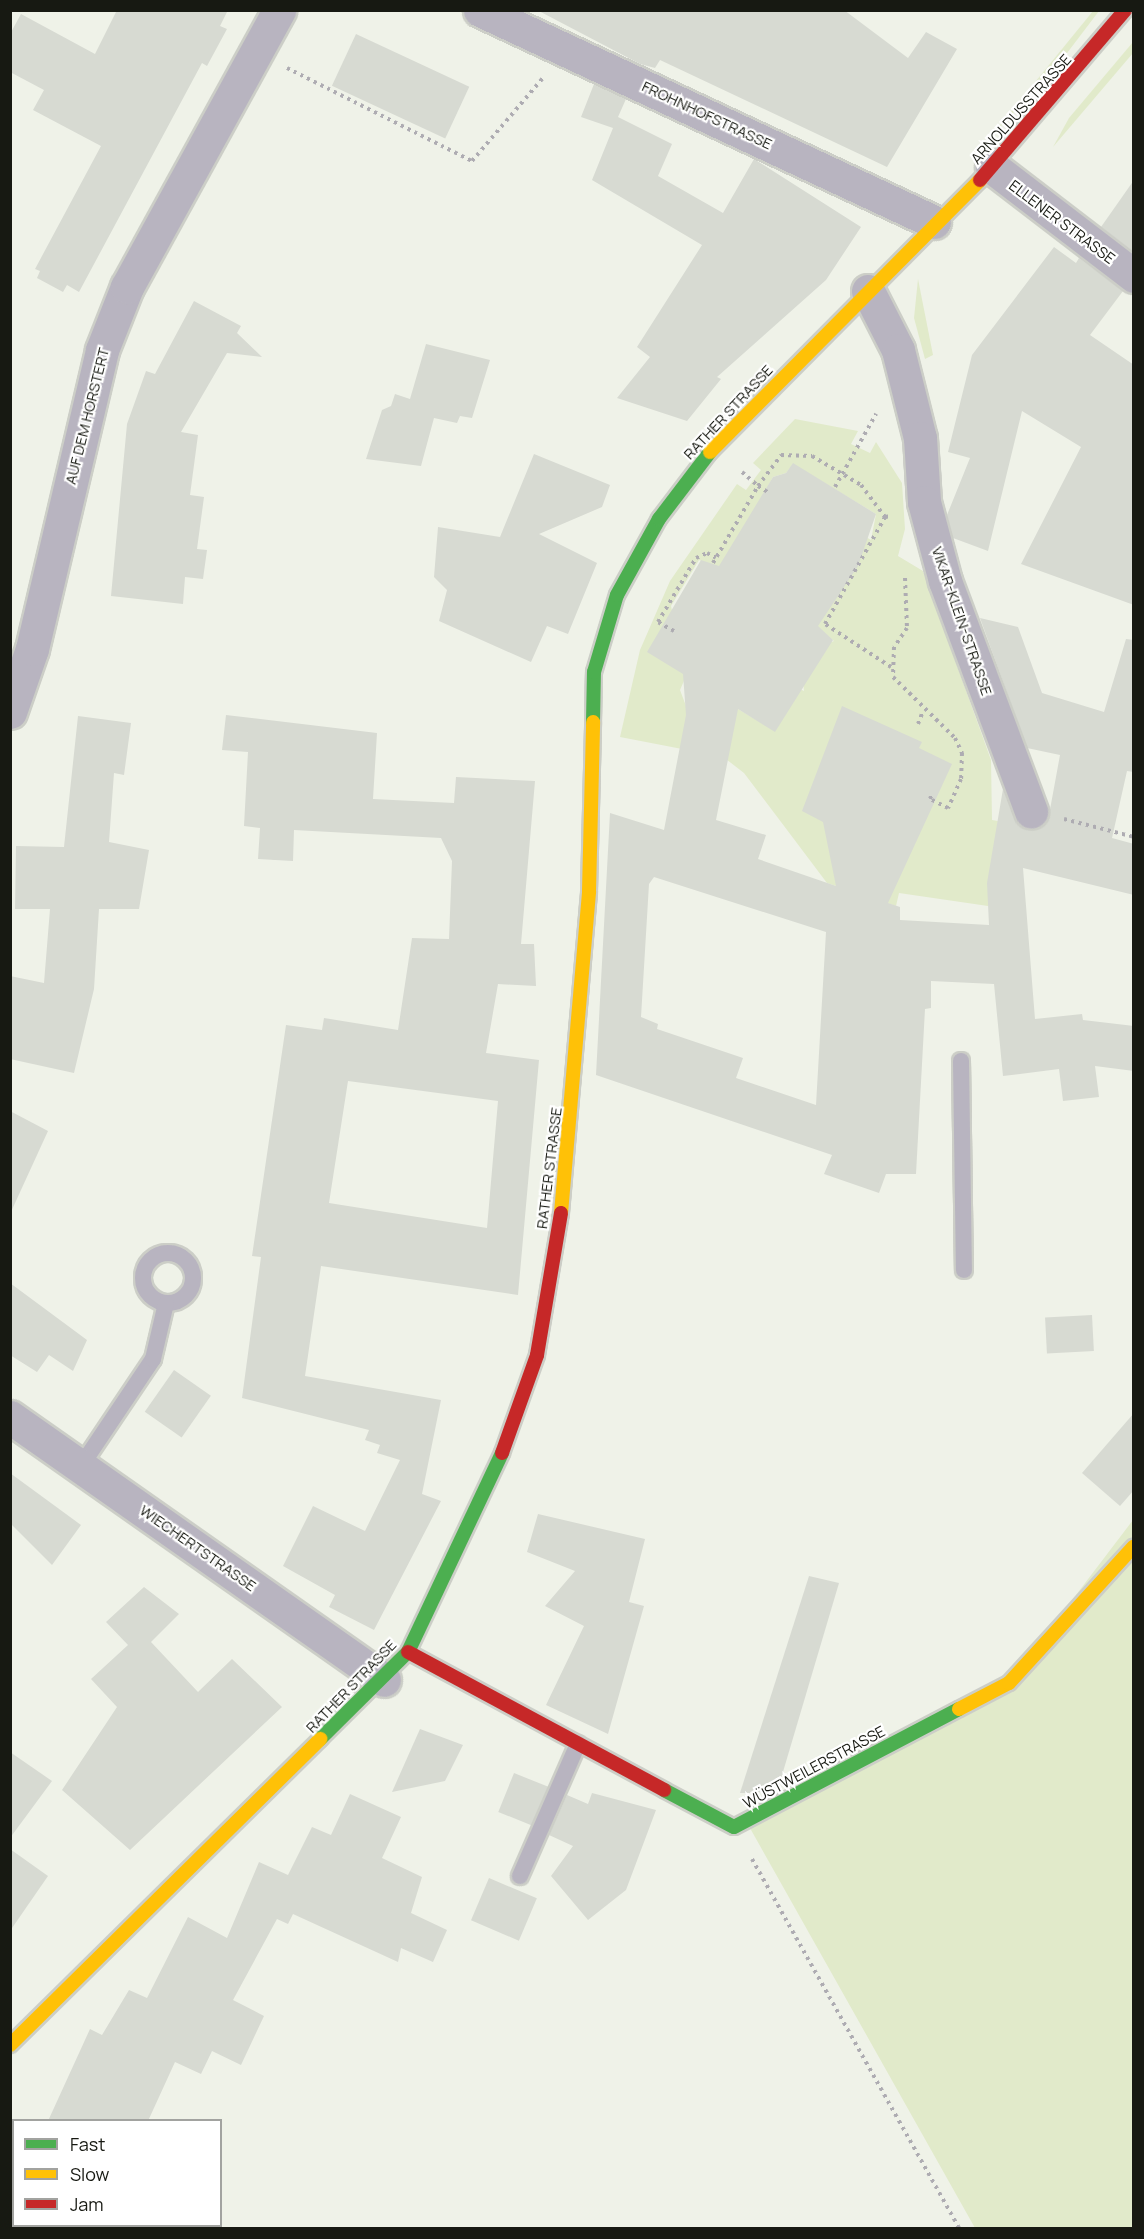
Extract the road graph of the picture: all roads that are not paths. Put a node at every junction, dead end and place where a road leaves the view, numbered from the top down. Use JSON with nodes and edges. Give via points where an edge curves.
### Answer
{"nodes":[{"id":1,"x":279,"y":10,"type":"edge"},
{"id":2,"x":480,"y":10,"type":"edge"},
{"id":3,"x":1125,"y":10,"type":"edge"},
{"id":4,"x":992,"y":167,"type":"junction"},
{"id":5,"x":934,"y":222,"type":"junction"},
{"id":6,"x":1134,"y":276,"type":"edge"},
{"id":7,"x":868,"y":291,"type":"junction"},
{"id":8,"x":10,"y":712,"type":"edge"},
{"id":9,"x":1031,"y":811,"type":"road end"},
{"id":10,"x":961,"y":1061,"type":"dead end"},
{"id":11,"x":963,"y":1270,"type":"dead end"},
{"id":12,"x":166,"y":1304,"type":"dead end"},
{"id":13,"x":10,"y":1417,"type":"edge"},
{"id":14,"x":81,"y":1466,"type":"junction"},
{"id":15,"x":1134,"y":1546,"type":"edge"},
{"id":16,"x":408,"y":1652,"type":"junction"},
{"id":17,"x":384,"y":1680,"type":"junction"},
{"id":18,"x":578,"y":1744,"type":"junction"},
{"id":19,"x":520,"y":1876,"type":"dead end"},
{"id":20,"x":10,"y":2045,"type":"edge"}],
"edges":[{"from":1,"to":8,"type":"street","name":"AUF DEM HORSTERT","via":[[127,286],[102,350],[32,649]]},
{"from":2,"to":5,"type":"street","name":"FROHNHOFSTRASSE"},
{"from":3,"to":4,"type":"main road","name":"ARNOLDUSSTRASSE"},
{"from":4,"to":5,"type":"main road","name":"ARNOLDUSSTRASSE"},
{"from":4,"to":6,"type":"street","name":"ELLENER STRASSE"},
{"from":5,"to":7,"type":"main road","name":"RATHER STRASSE"},
{"from":7,"to":9,"type":"street","name":"VIKAR-KLEIN-STRASSE","via":[[898,350],[920,438],[927,516],[945,581]]},
{"from":7,"to":16,"type":"main road","name":"RATHER STRASSE","via":[[708,454],[659,519],[617,595],[594,672],[589,891],[567,1180],[537,1355],[492,1481]]},
{"from":10,"to":11,"type":"lane"},
{"from":12,"to":14,"type":"lane","via":[[153,1359]]},
{"from":13,"to":14,"type":"street","name":"WIECHERTSTRASSE"},
{"from":14,"to":17,"type":"street","name":"WIECHERTSTRASSE"},
{"from":15,"to":18,"type":"main road","name":"WÜSTWEILERSTRASSE","via":[[1009,1683],[734,1827]]},
{"from":16,"to":17,"type":"main road","name":"RATHER STRASSE"},
{"from":16,"to":18,"type":"main road","name":"WÜSTWEILERSTRASSE"},
{"from":17,"to":20,"type":"main road","name":"RATHER STRASSE"},
{"from":18,"to":19,"type":"lane"}]}
